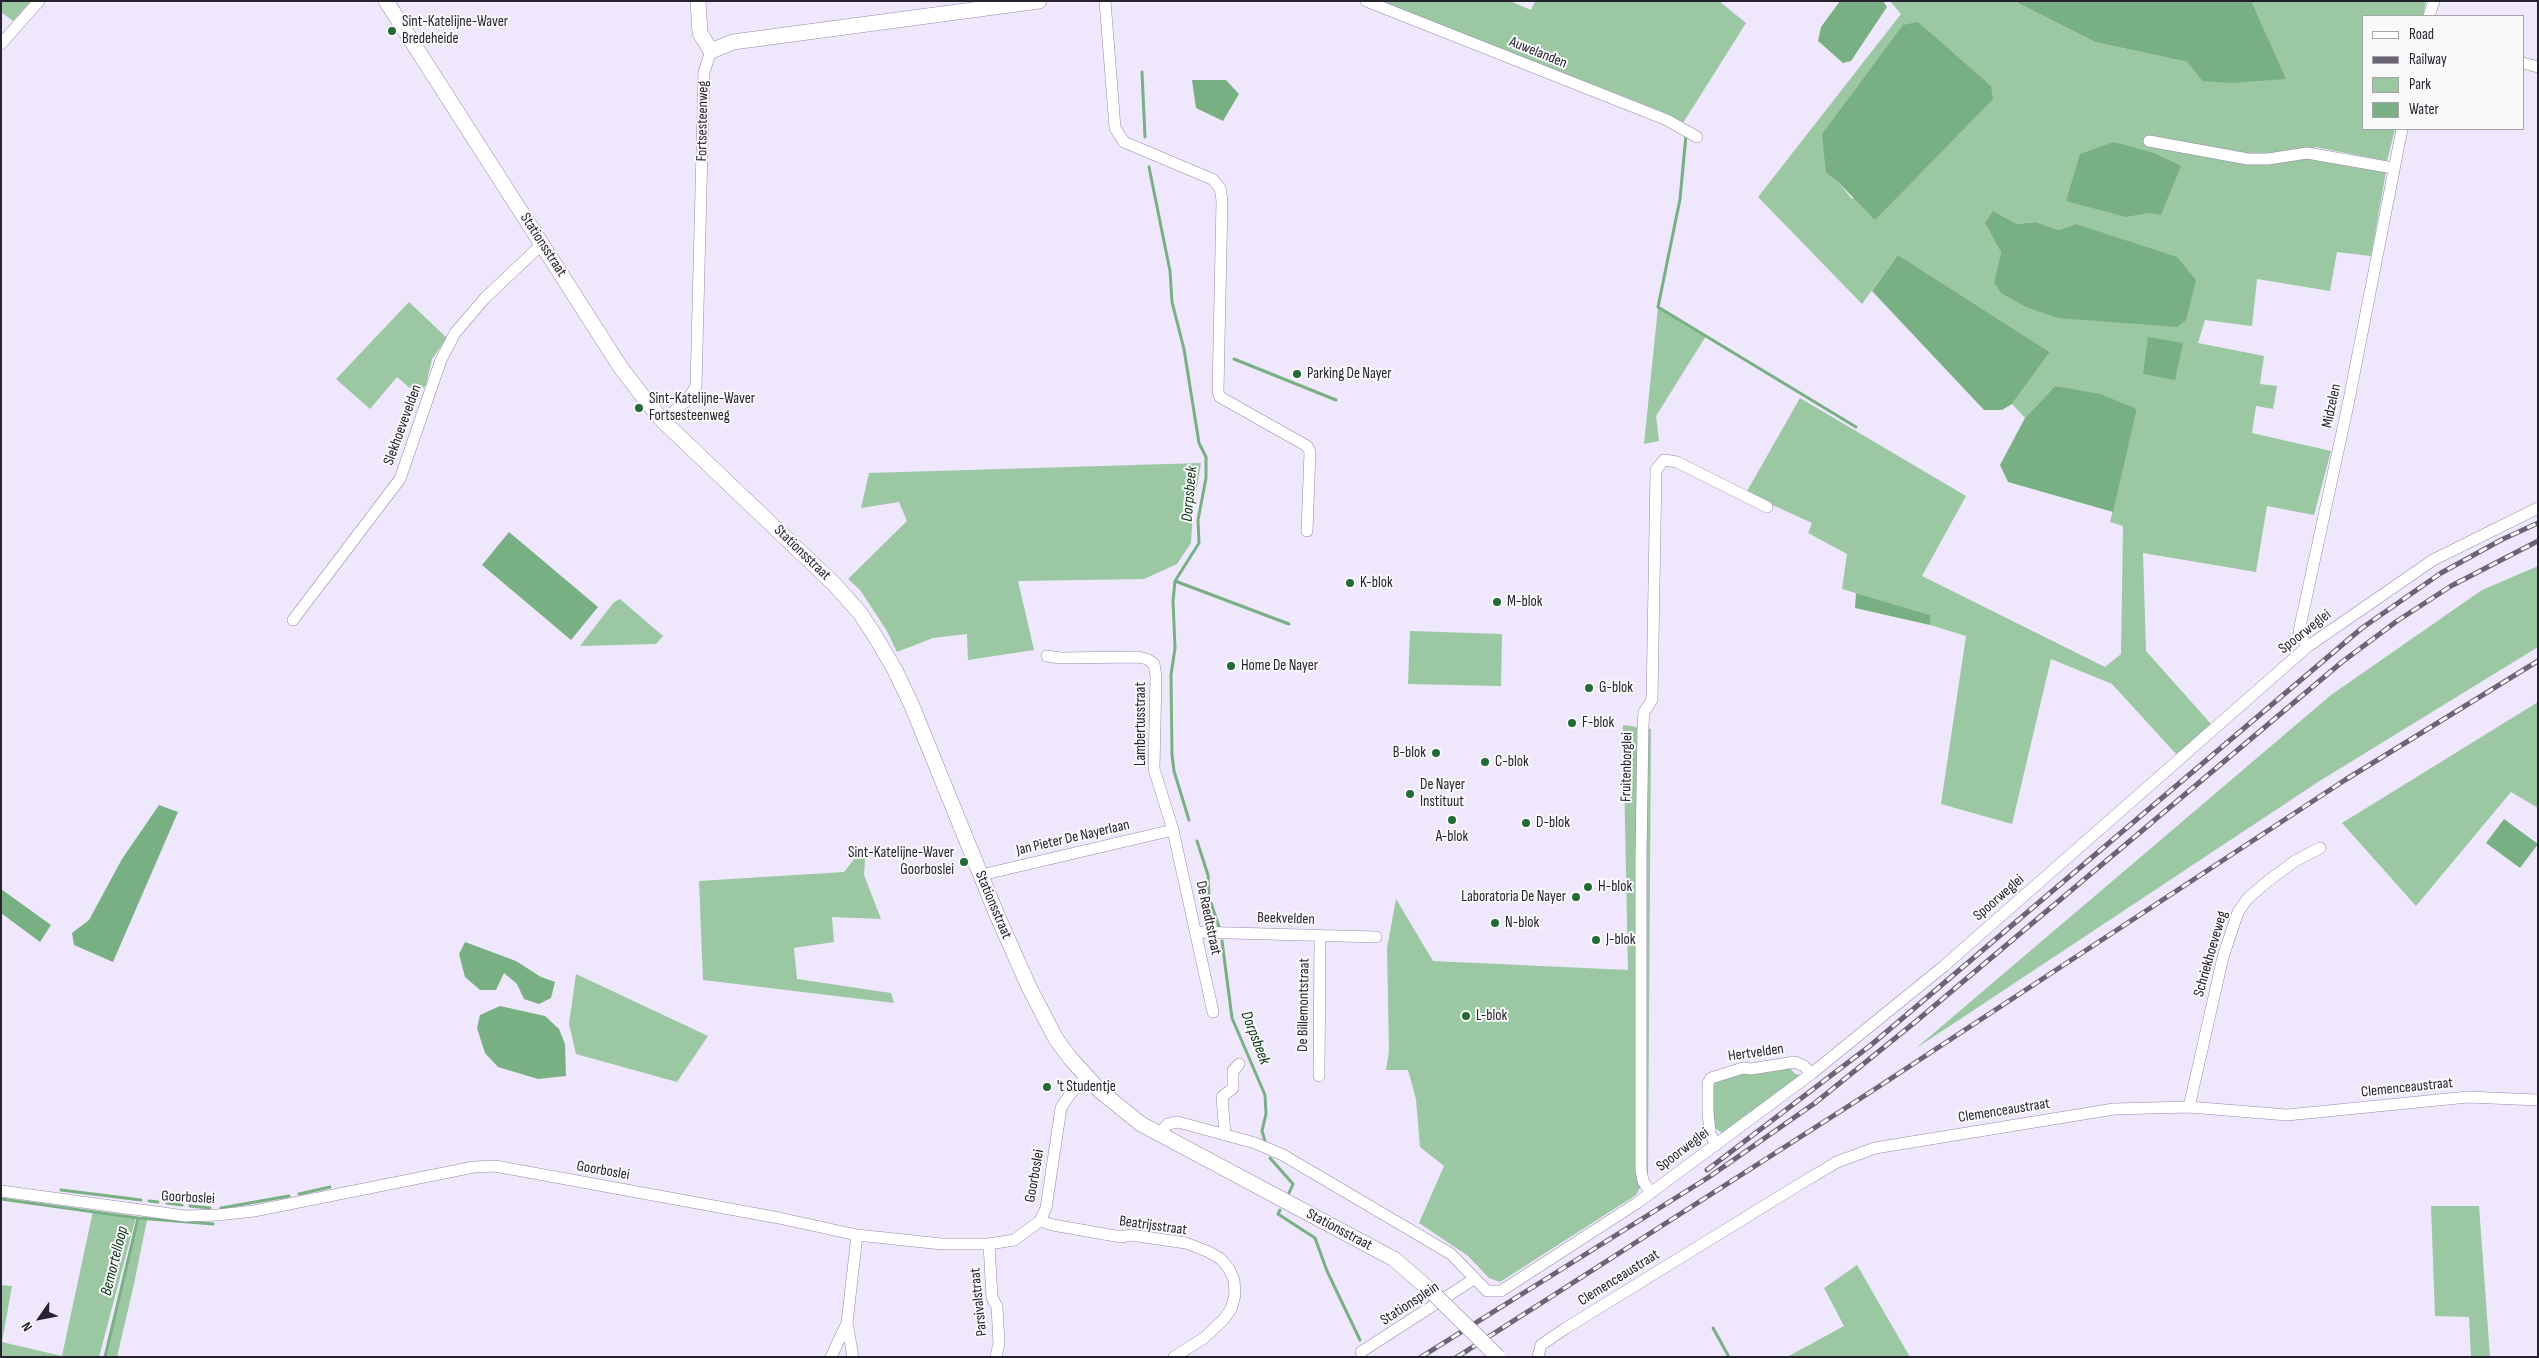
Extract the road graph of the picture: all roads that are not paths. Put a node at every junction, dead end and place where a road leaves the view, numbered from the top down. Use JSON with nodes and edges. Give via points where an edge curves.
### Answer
{"nodes":[{"id":1,"x":39,"y":1,"type":"edge"},
{"id":2,"x":386,"y":1,"type":"edge"},
{"id":3,"x":698,"y":1,"type":"edge"},
{"id":4,"x":1039,"y":1,"type":"edge"},
{"id":5,"x":1105,"y":1,"type":"edge"},
{"id":6,"x":1366,"y":1,"type":"edge"},
{"id":7,"x":2434,"y":1,"type":"edge"},
{"id":8,"x":2430,"y":15,"type":"edge"},
{"id":9,"x":1,"y":44,"type":"edge"},
{"id":10,"x":711,"y":51,"type":"junction"},
{"id":11,"x":2524,"y":63,"type":"edge"},
{"id":12,"x":2538,"y":67,"type":"edge"},
{"id":13,"x":2402,"y":130,"type":"edge"},
{"id":14,"x":1697,"y":137,"type":"dead end"},
{"id":15,"x":2149,"y":140,"type":"dead end"},
{"id":16,"x":2393,"y":168,"type":"junction"},
{"id":17,"x":542,"y":244,"type":"junction"},
{"id":18,"x":663,"y":421,"type":"junction"},
{"id":19,"x":1767,"y":507,"type":"dead end"},
{"id":20,"x":2538,"y":508,"type":"edge"},
{"id":21,"x":1307,"y":531,"type":"dead end"},
{"id":22,"x":293,"y":620,"type":"dead end"},
{"id":23,"x":2306,"y":647,"type":"junction"},
{"id":24,"x":1047,"y":656,"type":"dead end"},
{"id":25,"x":1173,"y":830,"type":"junction"},
{"id":26,"x":2320,"y":848,"type":"dead end"},
{"id":27,"x":981,"y":875,"type":"junction"},
{"id":28,"x":1195,"y":932,"type":"junction"},
{"id":29,"x":1320,"y":935,"type":"junction"},
{"id":30,"x":1376,"y":937,"type":"dead end"},
{"id":31,"x":1213,"y":1012,"type":"dead end"},
{"id":32,"x":1238,"y":1064,"type":"dead end"},
{"id":33,"x":1811,"y":1074,"type":"junction"},
{"id":34,"x":1319,"y":1076,"type":"dead end"},
{"id":35,"x":1086,"y":1077,"type":"junction"},
{"id":36,"x":2538,"y":1100,"type":"edge"},
{"id":37,"x":2189,"y":1107,"type":"junction"},
{"id":38,"x":1158,"y":1135,"type":"junction"},
{"id":39,"x":1226,"y":1136,"type":"junction"},
{"id":40,"x":1716,"y":1145,"type":"junction"},
{"id":41,"x":1,"y":1191,"type":"edge"},
{"id":42,"x":1651,"y":1193,"type":"junction"},
{"id":43,"x":1040,"y":1221,"type":"junction"},
{"id":44,"x":857,"y":1235,"type":"junction"},
{"id":45,"x":989,"y":1244,"type":"junction"},
{"id":46,"x":1474,"y":1280,"type":"junction"},
{"id":47,"x":847,"y":1323,"type":"junction"},
{"id":48,"x":1362,"y":1352,"type":"dead end"},
{"id":49,"x":831,"y":1357,"type":"edge"},
{"id":50,"x":852,"y":1357,"type":"edge"},
{"id":51,"x":996,"y":1357,"type":"edge"},
{"id":52,"x":1174,"y":1357,"type":"edge"},
{"id":53,"x":1498,"y":1357,"type":"edge"},
{"id":54,"x":1538,"y":1357,"type":"edge"}],
"edges":[{"from":1,"to":9,"type":"street"},
{"from":2,"to":17,"type":"street","name":"Stationsstraat"},
{"from":3,"to":10,"type":"street","via":[[700,33]]},
{"from":4,"to":10,"type":"street","via":[[733,42]]},
{"from":5,"to":21,"type":"street","via":[[1115,128],[1124,142],[1212,179],[1220,188],[1218,392],[1220,397],[1307,446],[1310,452]]},
{"from":6,"to":14,"type":"street","name":"Auwelanden","via":[[1667,120]]},
{"from":7,"to":8,"type":"street"},
{"from":10,"to":18,"type":"street","name":"Fortsesteenweg","via":[[704,72],[696,386],[688,400]]},
{"from":11,"to":12,"type":"street"},
{"from":13,"to":16,"type":"street","name":"Midzelen"},
{"from":15,"to":16,"type":"street","via":[[2248,159],[2307,153]]},
{"from":16,"to":23,"type":"street","name":"Midzelen","via":[[2348,405],[2299,631]]},
{"from":17,"to":18,"type":"street","name":"Stationsstraat","via":[[621,368]]},
{"from":17,"to":22,"type":"street","name":"Slekhoevevelden","via":[[485,298],[455,333],[441,360],[400,479]]},
{"from":18,"to":27,"type":"street","name":"Stationsstraat","via":[[835,585],[860,613],[908,697]]},
{"from":19,"to":42,"type":"street","name":"Fruitenborglei","via":[[1677,462],[1664,460],[1656,470],[1652,700],[1644,712],[1642,726],[1641,855],[1641,1170],[1643,1181]]},
{"from":20,"to":23,"type":"street","name":"Spoorweglei","via":[[2433,560]]},
{"from":23,"to":33,"type":"street","name":"Spoorweglei","via":[[1952,960]]},
{"from":24,"to":25,"type":"street","name":"Lambertusstraat","via":[[1138,657],[1154,664],[1154,770]]},
{"from":25,"to":27,"type":"street","name":"Jan Pieter De Nayerlaan"},
{"from":25,"to":28,"type":"street","name":"De Raedtstraat"},
{"from":26,"to":37,"type":"street","name":"Schriekhoeveweg","via":[[2268,881],[2248,898],[2238,912],[2223,957]]},
{"from":27,"to":35,"type":"street","name":"Stationsstraat","via":[[1046,1021]]},
{"from":28,"to":29,"type":"street","name":"Beekvelden"},
{"from":28,"to":31,"type":"street","name":"De Raedtstraat"},
{"from":29,"to":30,"type":"street","name":"Beekvelden"},
{"from":29,"to":34,"type":"street","name":"De Billemontstraat"},
{"from":32,"to":39,"type":"street","via":[[1233,1071],[1233,1088],[1222,1097]]},
{"from":33,"to":40,"type":"street","name":"Spoorweglei"},
{"from":33,"to":40,"type":"street","name":"Hertvelden","via":[[1795,1062],[1743,1068],[1711,1078],[1708,1083],[1708,1112],[1710,1133]]},
{"from":35,"to":38,"type":"street","name":"Stationsstraat","via":[[1128,1116]]},
{"from":35,"to":43,"type":"street","name":"Goorboslei","via":[[1061,1108],[1046,1208]]},
{"from":36,"to":37,"type":"street","name":"Clemenceaustraat","via":[[2468,1097],[2287,1115]]},
{"from":37,"to":54,"type":"street","name":"Clemenceaustraat","via":[[2114,1109],[1875,1148],[1837,1162],[1545,1341],[1537,1351]]},
{"from":38,"to":39,"type":"street","via":[[1171,1122]]},
{"from":38,"to":53,"type":"street","name":"Stationsstraat","bridge":true,"via":[[1394,1259],[1432,1291]]},
{"from":39,"to":46,"type":"street","via":[[1283,1154],[1451,1254]]},
{"from":40,"to":42,"type":"street","name":"Spoorweglei"},
{"from":41,"to":44,"type":"street","name":"Goorboslei","via":[[185,1216],[218,1215],[254,1211],[474,1167],[495,1166]]},
{"from":42,"to":46,"type":"street","name":"Spoorweglei","via":[[1501,1291],[1487,1291]]},
{"from":43,"to":45,"type":"street","name":"Goorboslei","via":[[1014,1240]]},
{"from":43,"to":52,"type":"street","name":"Beatrijsstraat","via":[[1121,1237],[1131,1235],[1186,1243],[1221,1259],[1234,1280],[1235,1295],[1231,1309],[1204,1338]]},
{"from":44,"to":45,"type":"street","name":"Goorboslei","via":[[942,1244]]},
{"from":44,"to":47,"type":"street"},
{"from":45,"to":51,"type":"street","name":"Parsivalstraat","via":[[992,1297],[997,1307],[999,1343]]},
{"from":46,"to":48,"type":"street","name":"Stationsplein"},
{"from":47,"to":49,"type":"street"},
{"from":47,"to":50,"type":"street"}]}
